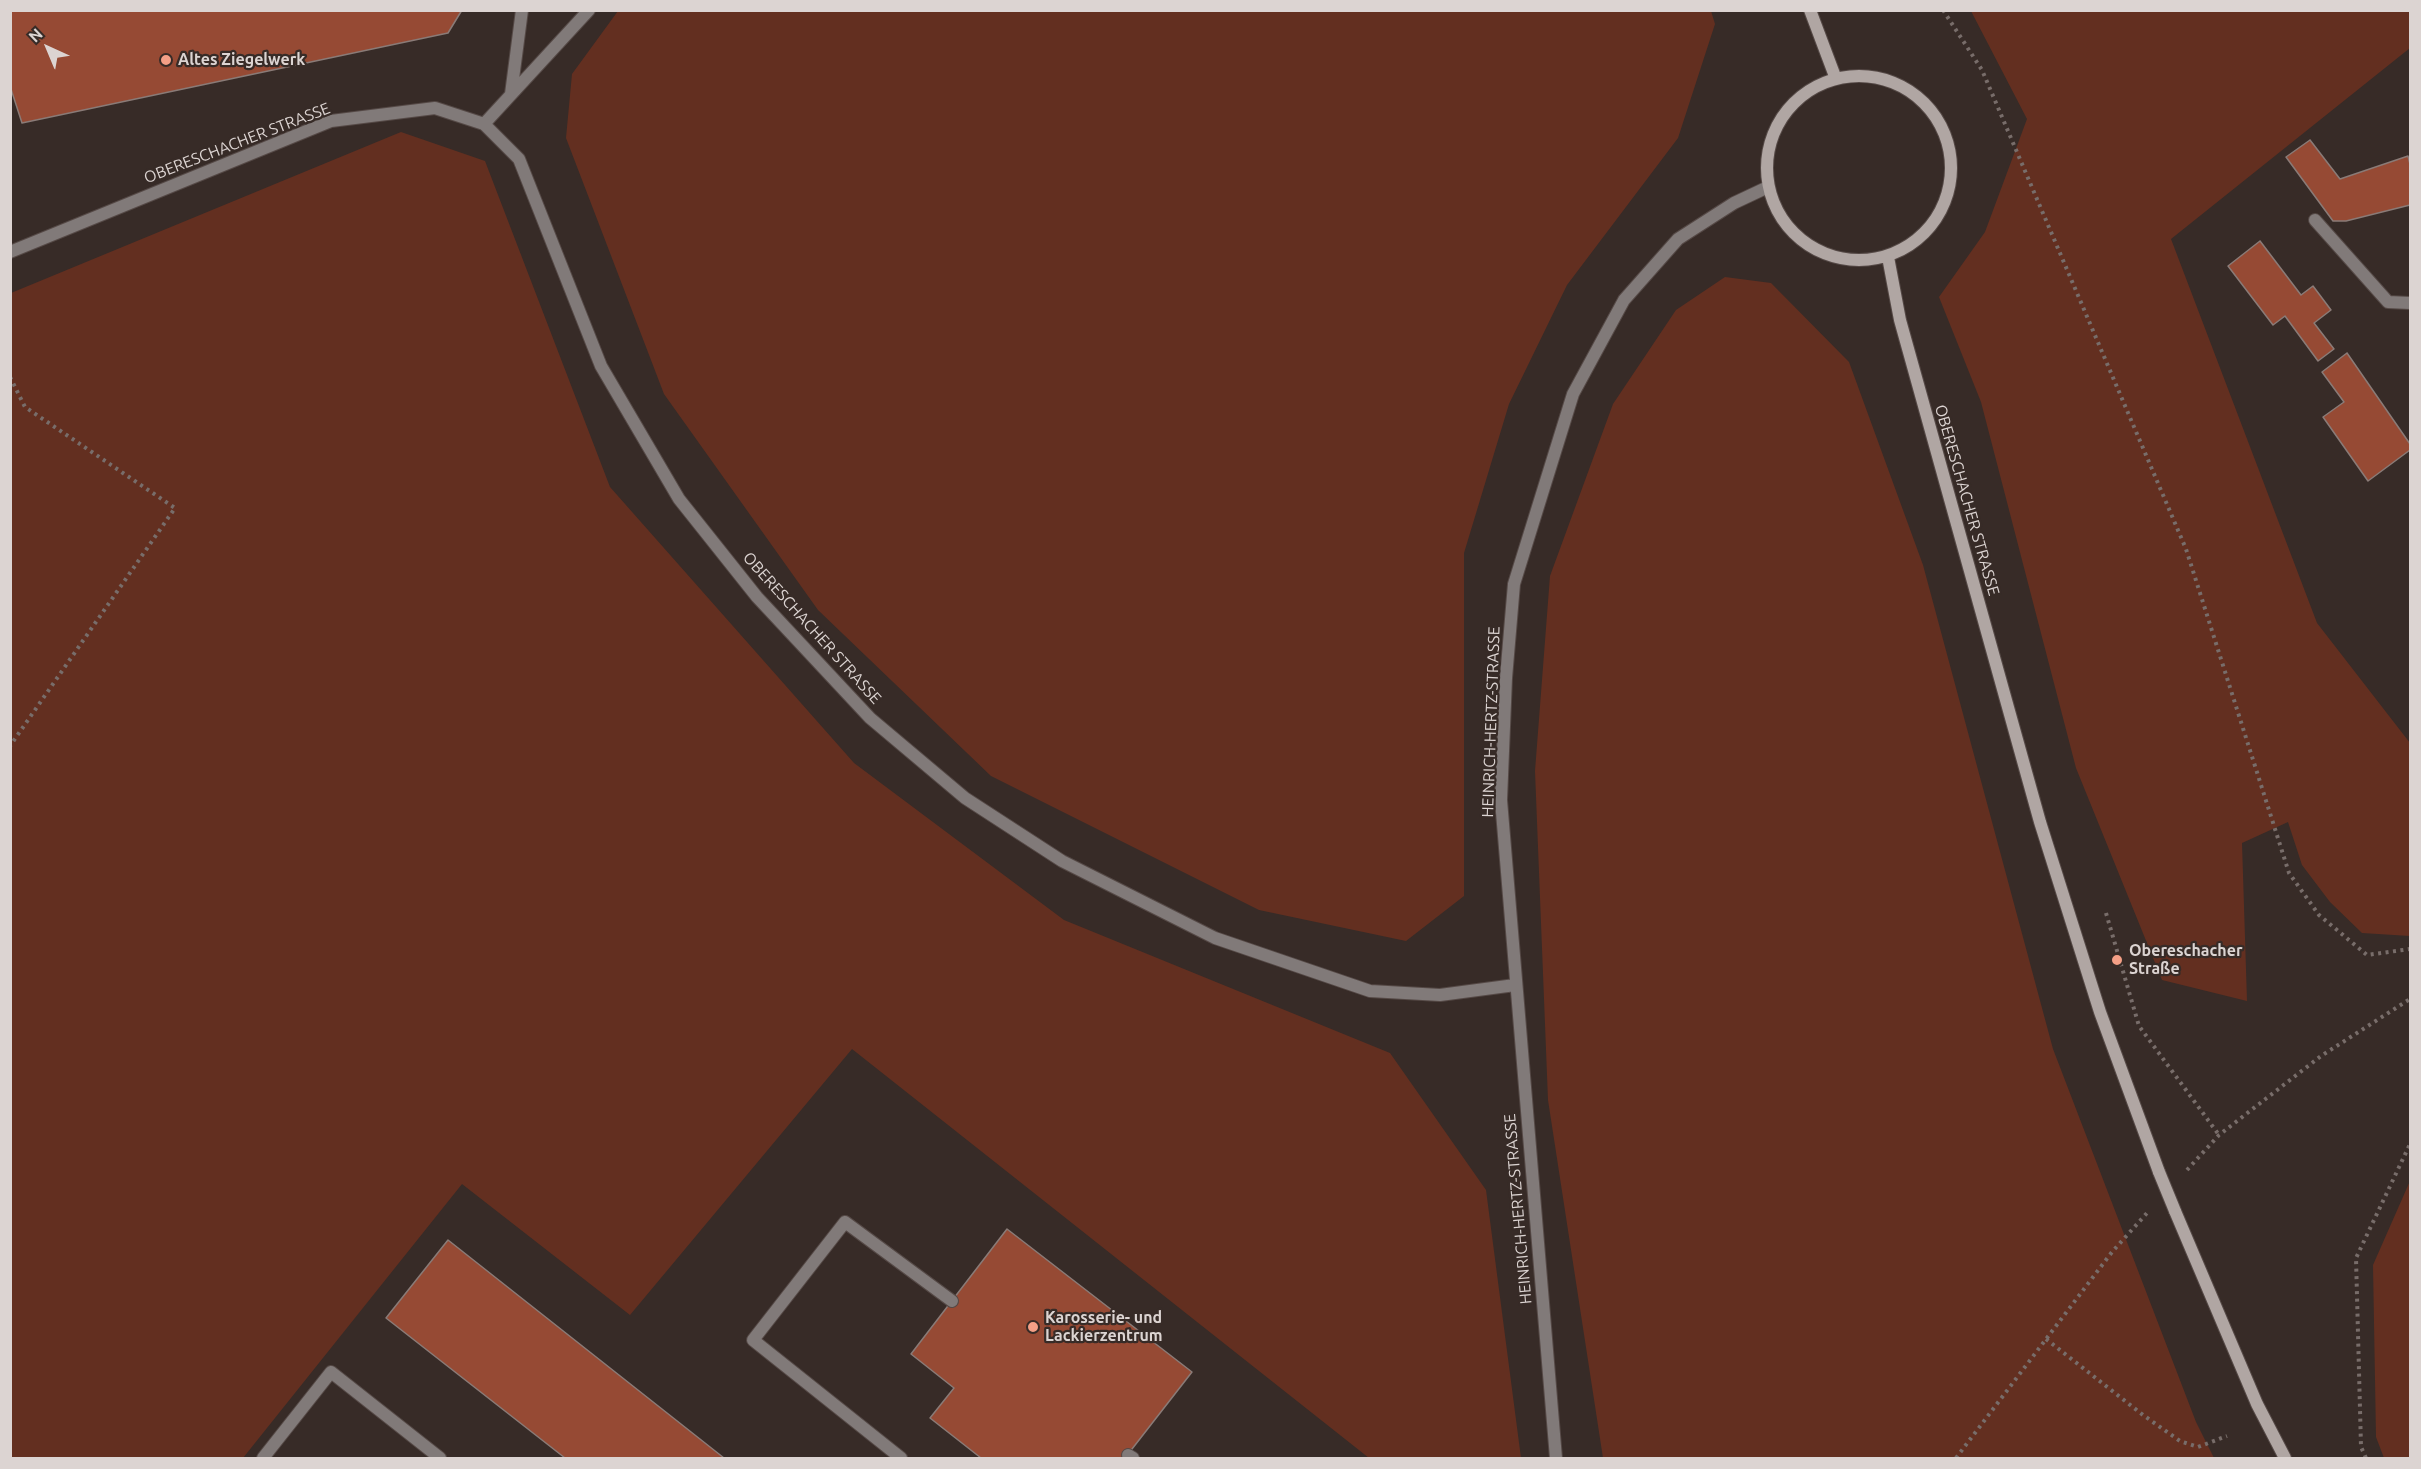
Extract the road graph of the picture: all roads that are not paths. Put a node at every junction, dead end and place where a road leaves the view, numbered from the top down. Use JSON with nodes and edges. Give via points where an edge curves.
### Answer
{"nodes":[{"id":1,"x":522,"y":10,"type":"edge"},
{"id":2,"x":590,"y":10,"type":"edge"},
{"id":3,"x":1810,"y":10,"type":"edge"},
{"id":4,"x":1836,"y":79,"type":"junction"},
{"id":5,"x":511,"y":94,"type":"junction"},
{"id":6,"x":484,"y":124,"type":"junction"},
{"id":7,"x":1768,"y":187,"type":"junction"},
{"id":8,"x":2315,"y":220,"type":"dead end"},
{"id":9,"x":10,"y":252,"type":"edge"},
{"id":10,"x":1888,"y":257,"type":"junction"},
{"id":11,"x":2410,"y":303,"type":"edge"},
{"id":12,"x":1515,"y":985,"type":"junction"},
{"id":13,"x":952,"y":1301,"type":"dead end"},
{"id":14,"x":263,"y":1458,"type":"edge"},
{"id":15,"x":440,"y":1458,"type":"edge"},
{"id":16,"x":901,"y":1458,"type":"edge"},
{"id":17,"x":1556,"y":1458,"type":"edge"},
{"id":18,"x":2284,"y":1458,"type":"edge"}],
"edges":[{"from":1,"to":5,"type":"street"},
{"from":2,"to":5,"type":"street"},
{"from":3,"to":4,"type":"main road"},
{"from":4,"to":7,"type":"main road","via":[[1814,87],[1780,119],[1770,141]]},
{"from":4,"to":10,"type":"main road","via":[[1883,79],[1905,88],[1938,121],[1947,142],[1951,166],[1941,212],[1927,231]]},
{"from":5,"to":6,"type":"street"},
{"from":6,"to":9,"type":"street","name":"OBERESCHACHER STRASSE","via":[[435,108],[332,121]]},
{"from":6,"to":12,"type":"street","name":"OBERESCHACHER STRASSE","via":[[519,159],[601,366],[680,499],[757,597],[870,718],[956,791],[1062,861],[1215,938],[1370,991],[1440,995]]},
{"from":7,"to":10,"type":"main road","via":[[1786,226],[1812,249],[1836,258],[1862,261]]},
{"from":7,"to":12,"type":"street","name":"HEINRICH-HERTZ-STRASSE","via":[[1734,203],[1678,239],[1624,300],[1573,394],[1514,584],[1502,800]]},
{"from":8,"to":11,"type":"street","via":[[2388,302]]},
{"from":10,"to":18,"type":"main road","name":"OBERESCHACHER STRASSE","bridge":true,"via":[[1900,320],[2040,822],[2100,1012],[2175,1211]]},
{"from":12,"to":17,"type":"street","name":"HEINRICH-HERTZ-STRASSE"},
{"from":13,"to":16,"type":"street","via":[[845,1222],[753,1340]]},
{"from":14,"to":15,"type":"street","via":[[331,1372]]}]}
